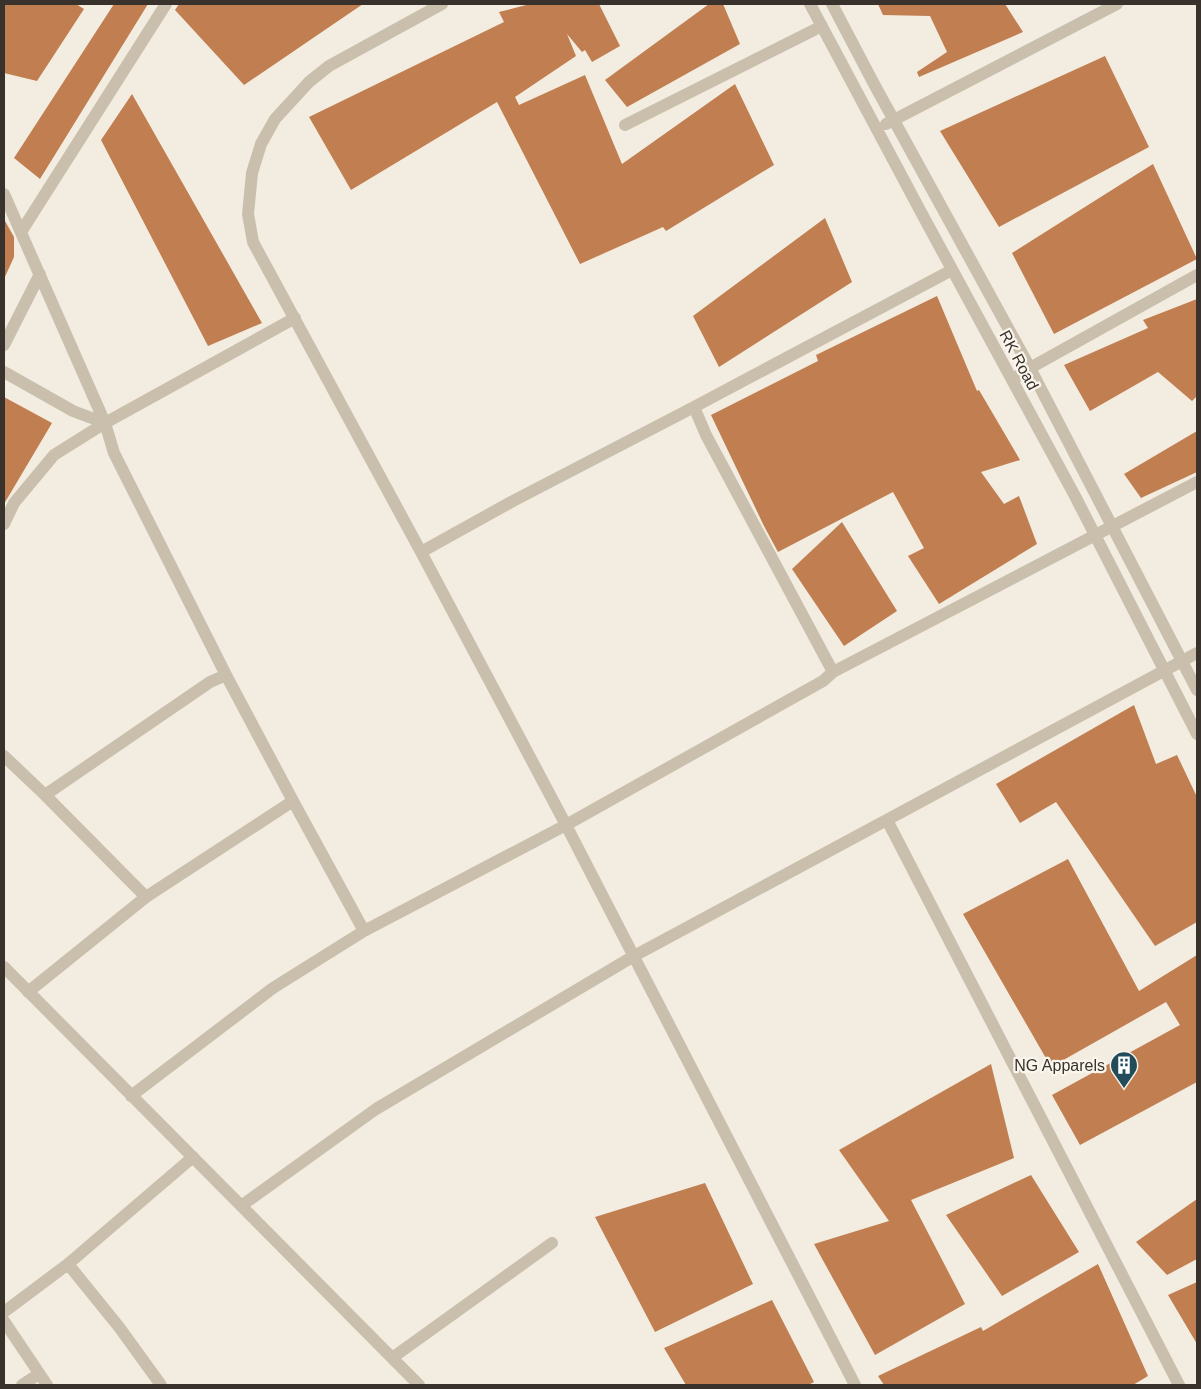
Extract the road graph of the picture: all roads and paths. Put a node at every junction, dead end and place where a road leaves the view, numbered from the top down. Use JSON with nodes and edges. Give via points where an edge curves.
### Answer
{"nodes":[{"id":1,"x":166,"y":4,"type":"edge"},
{"id":2,"x":442,"y":4,"type":"edge"},
{"id":3,"x":810,"y":4,"type":"edge"},
{"id":4,"x":832,"y":4,"type":"edge"},
{"id":5,"x":1117,"y":4,"type":"edge"},
{"id":6,"x":822,"y":26,"type":"junction"},
{"id":7,"x":894,"y":120,"type":"junction"},
{"id":8,"x":625,"y":125,"type":"dead end"},
{"id":9,"x":877,"y":129,"type":"junction"},
{"id":10,"x":4,"y":194,"type":"edge"},
{"id":11,"x":21,"y":232,"type":"junction"},
{"id":12,"x":952,"y":270,"type":"junction"},
{"id":13,"x":40,"y":274,"type":"junction"},
{"id":14,"x":1197,"y":275,"type":"edge"},
{"id":15,"x":295,"y":318,"type":"junction"},
{"id":16,"x":4,"y":346,"type":"edge"},
{"id":17,"x":1030,"y":368,"type":"junction"},
{"id":18,"x":4,"y":372,"type":"edge"},
{"id":19,"x":1012,"y":380,"type":"junction"},
{"id":20,"x":694,"y":407,"type":"junction"},
{"id":21,"x":105,"y":423,"type":"junction"},
{"id":22,"x":1197,"y":482,"type":"edge"},
{"id":23,"x":4,"y":524,"type":"edge"},
{"id":24,"x":1112,"y":527,"type":"junction"},
{"id":25,"x":1095,"y":536,"type":"junction"},
{"id":26,"x":421,"y":552,"type":"junction"},
{"id":27,"x":1197,"y":653,"type":"edge"},
{"id":28,"x":1183,"y":661,"type":"junction"},
{"id":29,"x":833,"y":672,"type":"junction"},
{"id":30,"x":1165,"y":672,"type":"junction"},
{"id":31,"x":226,"y":675,"type":"junction"},
{"id":32,"x":1197,"y":690,"type":"edge"},
{"id":33,"x":1197,"y":734,"type":"edge"},
{"id":34,"x":4,"y":756,"type":"edge"},
{"id":35,"x":45,"y":795,"type":"junction"},
{"id":36,"x":293,"y":801,"type":"junction"},
{"id":37,"x":887,"y":820,"type":"junction"},
{"id":38,"x":566,"y":825,"type":"junction"},
{"id":39,"x":146,"y":897,"type":"junction"},
{"id":40,"x":364,"y":931,"type":"junction"},
{"id":41,"x":634,"y":956,"type":"junction"},
{"id":42,"x":4,"y":967,"type":"edge"},
{"id":43,"x":28,"y":992,"type":"junction"},
{"id":44,"x":131,"y":1096,"type":"junction"},
{"id":45,"x":193,"y":1157,"type":"junction"},
{"id":46,"x":241,"y":1206,"type":"junction"},
{"id":47,"x":552,"y":1242,"type":"dead end"},
{"id":48,"x":68,"y":1264,"type":"junction"},
{"id":49,"x":4,"y":1312,"type":"edge"},
{"id":50,"x":4,"y":1321,"type":"edge"},
{"id":51,"x":392,"y":1358,"type":"junction"},
{"id":52,"x":39,"y":1374,"type":"junction"},
{"id":53,"x":22,"y":1385,"type":"edge"},
{"id":54,"x":47,"y":1385,"type":"edge"},
{"id":55,"x":161,"y":1385,"type":"edge"},
{"id":56,"x":419,"y":1385,"type":"edge"},
{"id":57,"x":854,"y":1385,"type":"edge"},
{"id":58,"x":1179,"y":1385,"type":"edge"}],
"edges":[{"from":1,"to":11,"type":"street"},
{"from":2,"to":15,"type":"street","via":[[329,66],[275,119],[261,144],[249,193],[248,214],[253,242]]},
{"from":3,"to":6,"type":"street","name":"RK Road"},
{"from":4,"to":7,"type":"street","name":"RK Road"},
{"from":5,"to":7,"type":"street"},
{"from":6,"to":8,"type":"street"},
{"from":6,"to":9,"type":"street","name":"RK Road"},
{"from":7,"to":9,"type":"street"},
{"from":7,"to":17,"type":"street","name":"RK Road"},
{"from":9,"to":12,"type":"street","name":"RK Road"},
{"from":10,"to":11,"type":"street"},
{"from":11,"to":13,"type":"street"},
{"from":12,"to":19,"type":"street","name":"RK Road"},
{"from":12,"to":20,"type":"street"},
{"from":13,"to":16,"type":"street"},
{"from":13,"to":21,"type":"street"},
{"from":14,"to":17,"type":"street"},
{"from":15,"to":21,"type":"street"},
{"from":15,"to":26,"type":"street"},
{"from":17,"to":19,"type":"street"},
{"from":17,"to":24,"type":"street","name":"RK Road"},
{"from":18,"to":21,"type":"street","via":[[74,411]]},
{"from":19,"to":25,"type":"street","name":"RK Road"},
{"from":20,"to":26,"type":"street"},
{"from":20,"to":29,"type":"street"},
{"from":21,"to":23,"type":"street","via":[[54,455],[14,503]]},
{"from":21,"to":31,"type":"street","via":[[114,453]]},
{"from":22,"to":24,"type":"street"},
{"from":24,"to":25,"type":"street"},
{"from":24,"to":28,"type":"street","name":"RK Road"},
{"from":25,"to":29,"type":"street"},
{"from":25,"to":30,"type":"street","name":"RK Road"},
{"from":26,"to":38,"type":"street"},
{"from":27,"to":28,"type":"street"},
{"from":28,"to":30,"type":"street"},
{"from":28,"to":32,"type":"street","name":"RK Road"},
{"from":29,"to":38,"type":"street"},
{"from":30,"to":33,"type":"street","name":"RK Road"},
{"from":30,"to":37,"type":"street"},
{"from":31,"to":35,"type":"street","via":[[210,682]]},
{"from":31,"to":36,"type":"street"},
{"from":34,"to":35,"type":"street"},
{"from":35,"to":39,"type":"street"},
{"from":36,"to":39,"type":"street"},
{"from":36,"to":40,"type":"street"},
{"from":37,"to":41,"type":"street"},
{"from":37,"to":58,"type":"street"},
{"from":38,"to":40,"type":"street"},
{"from":38,"to":41,"type":"street"},
{"from":39,"to":43,"type":"street"},
{"from":40,"to":44,"type":"street","via":[[273,988]]},
{"from":41,"to":46,"type":"street","via":[[376,1109]]},
{"from":41,"to":57,"type":"street"},
{"from":42,"to":43,"type":"street"},
{"from":43,"to":44,"type":"street"},
{"from":44,"to":45,"type":"street"},
{"from":45,"to":46,"type":"street"},
{"from":45,"to":48,"type":"street"},
{"from":46,"to":51,"type":"street"},
{"from":47,"to":51,"type":"street"},
{"from":48,"to":49,"type":"street"},
{"from":48,"to":55,"type":"street"},
{"from":50,"to":52,"type":"street"},
{"from":51,"to":56,"type":"street"},
{"from":52,"to":53,"type":"street"},
{"from":52,"to":54,"type":"street"}]}
